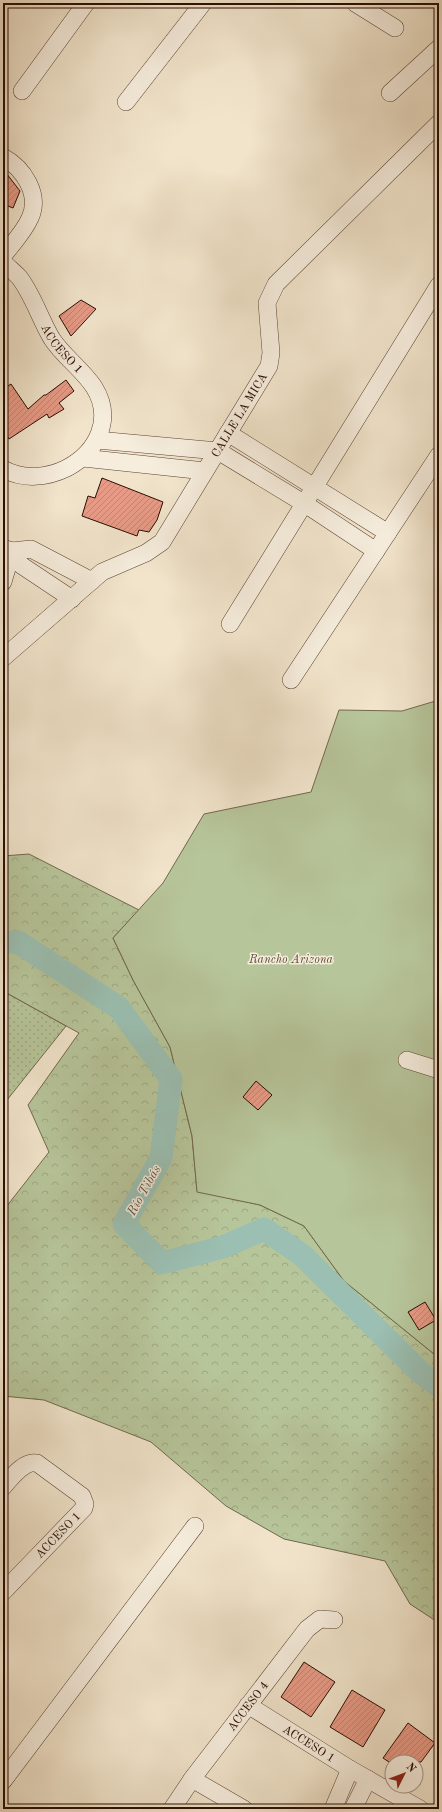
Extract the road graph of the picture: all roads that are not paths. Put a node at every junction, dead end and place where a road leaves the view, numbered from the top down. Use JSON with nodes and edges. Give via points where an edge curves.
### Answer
{"nodes":[{"id":1,"x":86,"y":3,"type":"edge"},
{"id":2,"x":203,"y":3,"type":"edge"},
{"id":3,"x":355,"y":3,"type":"edge"},
{"id":4,"x":395,"y":28,"type":"dead end"},
{"id":5,"x":439,"y":48,"type":"edge"},
{"id":6,"x":22,"y":92,"type":"dead end"},
{"id":7,"x":390,"y":94,"type":"dead end"},
{"id":8,"x":126,"y":102,"type":"dead end"},
{"id":9,"x":439,"y":123,"type":"edge"},
{"id":10,"x":3,"y":157,"type":"edge"},
{"id":11,"x":3,"y":256,"type":"edge"},
{"id":12,"x":3,"y":262,"type":"edge"},
{"id":13,"x":439,"y":285,"type":"edge"},
{"id":14,"x":228,"y":433,"type":"junction"},
{"id":15,"x":97,"y":440,"type":"junction"},
{"id":16,"x":218,"y":450,"type":"junction"},
{"id":17,"x":439,"y":454,"type":"edge"},
{"id":18,"x":83,"y":458,"type":"junction"},
{"id":19,"x":3,"y":469,"type":"edge"},
{"id":20,"x":205,"y":471,"type":"junction"},
{"id":21,"x":315,"y":487,"type":"junction"},
{"id":22,"x":305,"y":504,"type":"junction"},
{"id":23,"x":388,"y":533,"type":"junction"},
{"id":24,"x":8,"y":549,"type":"edge"},
{"id":25,"x":376,"y":551,"type":"junction"},
{"id":26,"x":92,"y":581,"type":"junction"},
{"id":27,"x":3,"y":582,"type":"edge"},
{"id":28,"x":72,"y":599,"type":"junction"},
{"id":29,"x":230,"y":624,"type":"dead end"},
{"id":30,"x":3,"y":658,"type":"edge"},
{"id":31,"x":291,"y":680,"type":"dead end"},
{"id":32,"x":407,"y":1060,"type":"dead end"},
{"id":33,"x":439,"y":1070,"type":"edge"},
{"id":34,"x":3,"y":1487,"type":"edge"},
{"id":35,"x":195,"y":1526,"type":"dead end"},
{"id":36,"x":3,"y":1592,"type":"edge"},
{"id":37,"x":334,"y":1620,"type":"dead end"},
{"id":38,"x":248,"y":1705,"type":"junction"},
{"id":39,"x":350,"y":1769,"type":"junction"},
{"id":40,"x":192,"y":1778,"type":"junction"},
{"id":41,"x":368,"y":1779,"type":"junction"},
{"id":42,"x":3,"y":1781,"type":"edge"},
{"id":43,"x":172,"y":1809,"type":"edge"},
{"id":44,"x":244,"y":1809,"type":"edge"},
{"id":45,"x":333,"y":1809,"type":"edge"},
{"id":46,"x":354,"y":1809,"type":"edge"},
{"id":47,"x":420,"y":1809,"type":"edge"}],
"edges":[{"from":1,"to":6,"type":"street"},
{"from":2,"to":8,"type":"street"},
{"from":3,"to":4,"type":"street"},
{"from":5,"to":7,"type":"street"},
{"from":9,"to":14,"type":"street","name":"CALLE LA MICA","via":[[276,284],[267,303],[271,353],[269,366]]},
{"from":10,"to":11,"type":"street","via":[[22,173],[32,194],[33,206],[23,231]]},
{"from":12,"to":15,"type":"street","name":"ACCESO 1","via":[[18,277],[59,348],[94,388],[102,407],[103,418]]},
{"from":13,"to":21,"type":"street"},
{"from":14,"to":16,"type":"street","name":"CALLE LA MICA"},
{"from":14,"to":21,"type":"street"},
{"from":15,"to":16,"type":"street"},
{"from":15,"to":18,"type":"street","name":"ACCESO 1"},
{"from":16,"to":20,"type":"street","name":"CALLE LA MICA"},
{"from":16,"to":22,"type":"street"},
{"from":17,"to":23,"type":"street"},
{"from":18,"to":19,"type":"street","name":"ACCESO 1","via":[[58,472],[41,477],[10,473]]},
{"from":18,"to":20,"type":"street"},
{"from":20,"to":26,"type":"street","name":"CALLE LA MICA","via":[[162,542],[146,553],[102,572]]},
{"from":21,"to":22,"type":"street"},
{"from":21,"to":23,"type":"street"},
{"from":22,"to":25,"type":"street"},
{"from":22,"to":29,"type":"street"},
{"from":23,"to":25,"type":"street"},
{"from":24,"to":26,"type":"street","via":[[31,549]]},
{"from":24,"to":27,"type":"street"},
{"from":24,"to":28,"type":"street","via":[[21,564]]},
{"from":25,"to":31,"type":"street"},
{"from":26,"to":28,"type":"street","name":"CALLE LA MICA"},
{"from":28,"to":30,"type":"street","name":"CALLE LA MICA"},
{"from":32,"to":33,"type":"street"},
{"from":34,"to":36,"type":"street","name":"ACCESO 1","via":[[25,1465],[36,1462],[82,1496],[85,1504]]},
{"from":35,"to":42,"type":"street"},
{"from":37,"to":38,"type":"street","name":"ACCESO 4","via":[[320,1619],[314,1623]]},
{"from":38,"to":39,"type":"street","name":"ACCESO 1"},
{"from":38,"to":40,"type":"street","name":"ACCESO 4"},
{"from":39,"to":41,"type":"street","name":"ACCESO 1"},
{"from":39,"to":45,"type":"street"},
{"from":40,"to":43,"type":"street","name":"ACCESO 4"},
{"from":40,"to":44,"type":"street"},
{"from":41,"to":46,"type":"street"},
{"from":41,"to":47,"type":"street","name":"ACCESO 1"}]}
